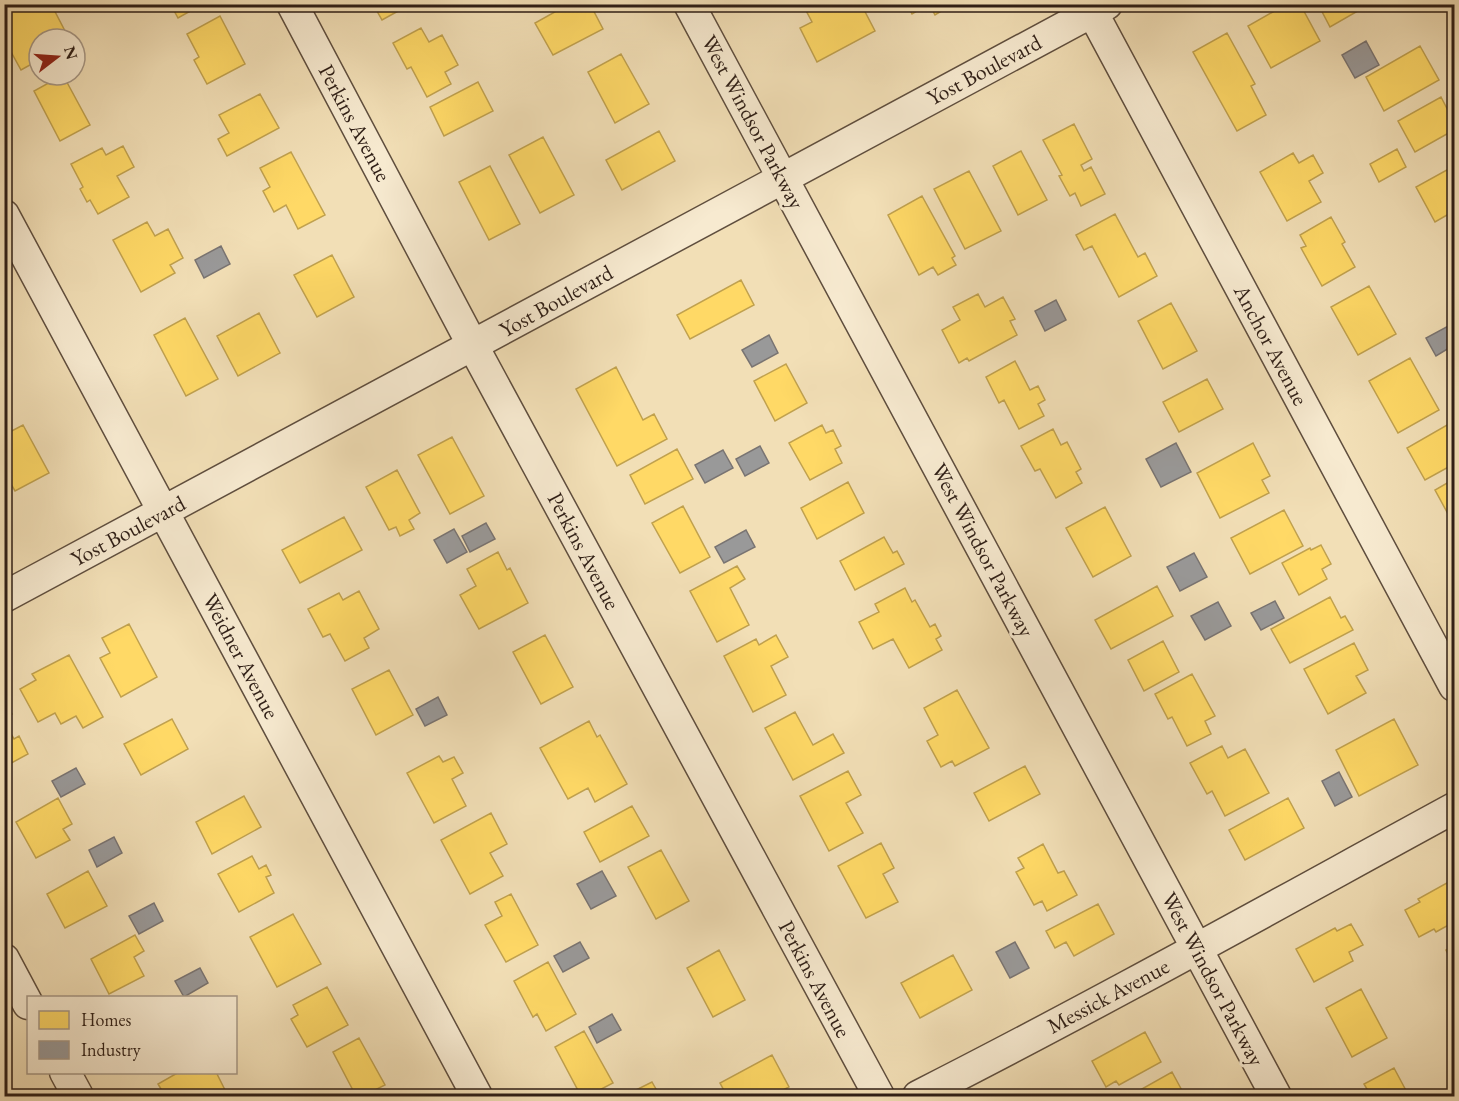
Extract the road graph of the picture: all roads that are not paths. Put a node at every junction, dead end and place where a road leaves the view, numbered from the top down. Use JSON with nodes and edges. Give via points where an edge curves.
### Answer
{"nodes":[{"id":1,"x":292,"y":4,"type":"edge"},
{"id":2,"x":689,"y":4,"type":"edge"},
{"id":3,"x":1096,"y":7,"type":"edge"},
{"id":4,"x":783,"y":178,"type":"junction"},
{"id":5,"x":4,"y":216,"type":"edge"},
{"id":6,"x":473,"y":346,"type":"junction"},
{"id":7,"x":164,"y":512,"type":"junction"},
{"id":8,"x":4,"y":597,"type":"edge"},
{"id":9,"x":1455,"y":686,"type":"edge"},
{"id":10,"x":1455,"y":808,"type":"edge"},
{"id":11,"x":1196,"y":948,"type":"junction"},
{"id":12,"x":4,"y":959,"type":"edge"},
{"id":13,"x":27,"y":1002,"type":"edge"},
{"id":14,"x":66,"y":1074,"type":"edge"},
{"id":15,"x":78,"y":1096,"type":"edge"},
{"id":16,"x":477,"y":1096,"type":"edge"},
{"id":17,"x":879,"y":1096,"type":"edge"},
{"id":18,"x":918,"y":1096,"type":"edge"},
{"id":19,"x":1276,"y":1096,"type":"edge"}],
"edges":[{"from":1,"to":6,"type":"street","name":"Perkins Avenue"},
{"from":2,"to":4,"type":"street","name":"West Windsor Parkway"},
{"from":3,"to":4,"type":"street","name":"Yost Boulevard"},
{"from":3,"to":9,"type":"street","name":"Anchor Avenue"},
{"from":4,"to":6,"type":"street","name":"Yost Boulevard"},
{"from":4,"to":11,"type":"street","name":"West Windsor Parkway"},
{"from":5,"to":7,"type":"street","name":"Weidner Avenue"},
{"from":6,"to":7,"type":"street","name":"Yost Boulevard"},
{"from":6,"to":17,"type":"street","name":"Perkins Avenue"},
{"from":7,"to":8,"type":"street","name":"Yost Boulevard"},
{"from":7,"to":16,"type":"street","name":"Weidner Avenue"},
{"from":10,"to":11,"type":"street","name":"Messick Avenue"},
{"from":11,"to":18,"type":"street","name":"Messick Avenue","via":[[1120,992]]},
{"from":11,"to":19,"type":"street","name":"West Windsor Parkway"},
{"from":12,"to":13,"type":"street"},
{"from":14,"to":15,"type":"street"}]}
